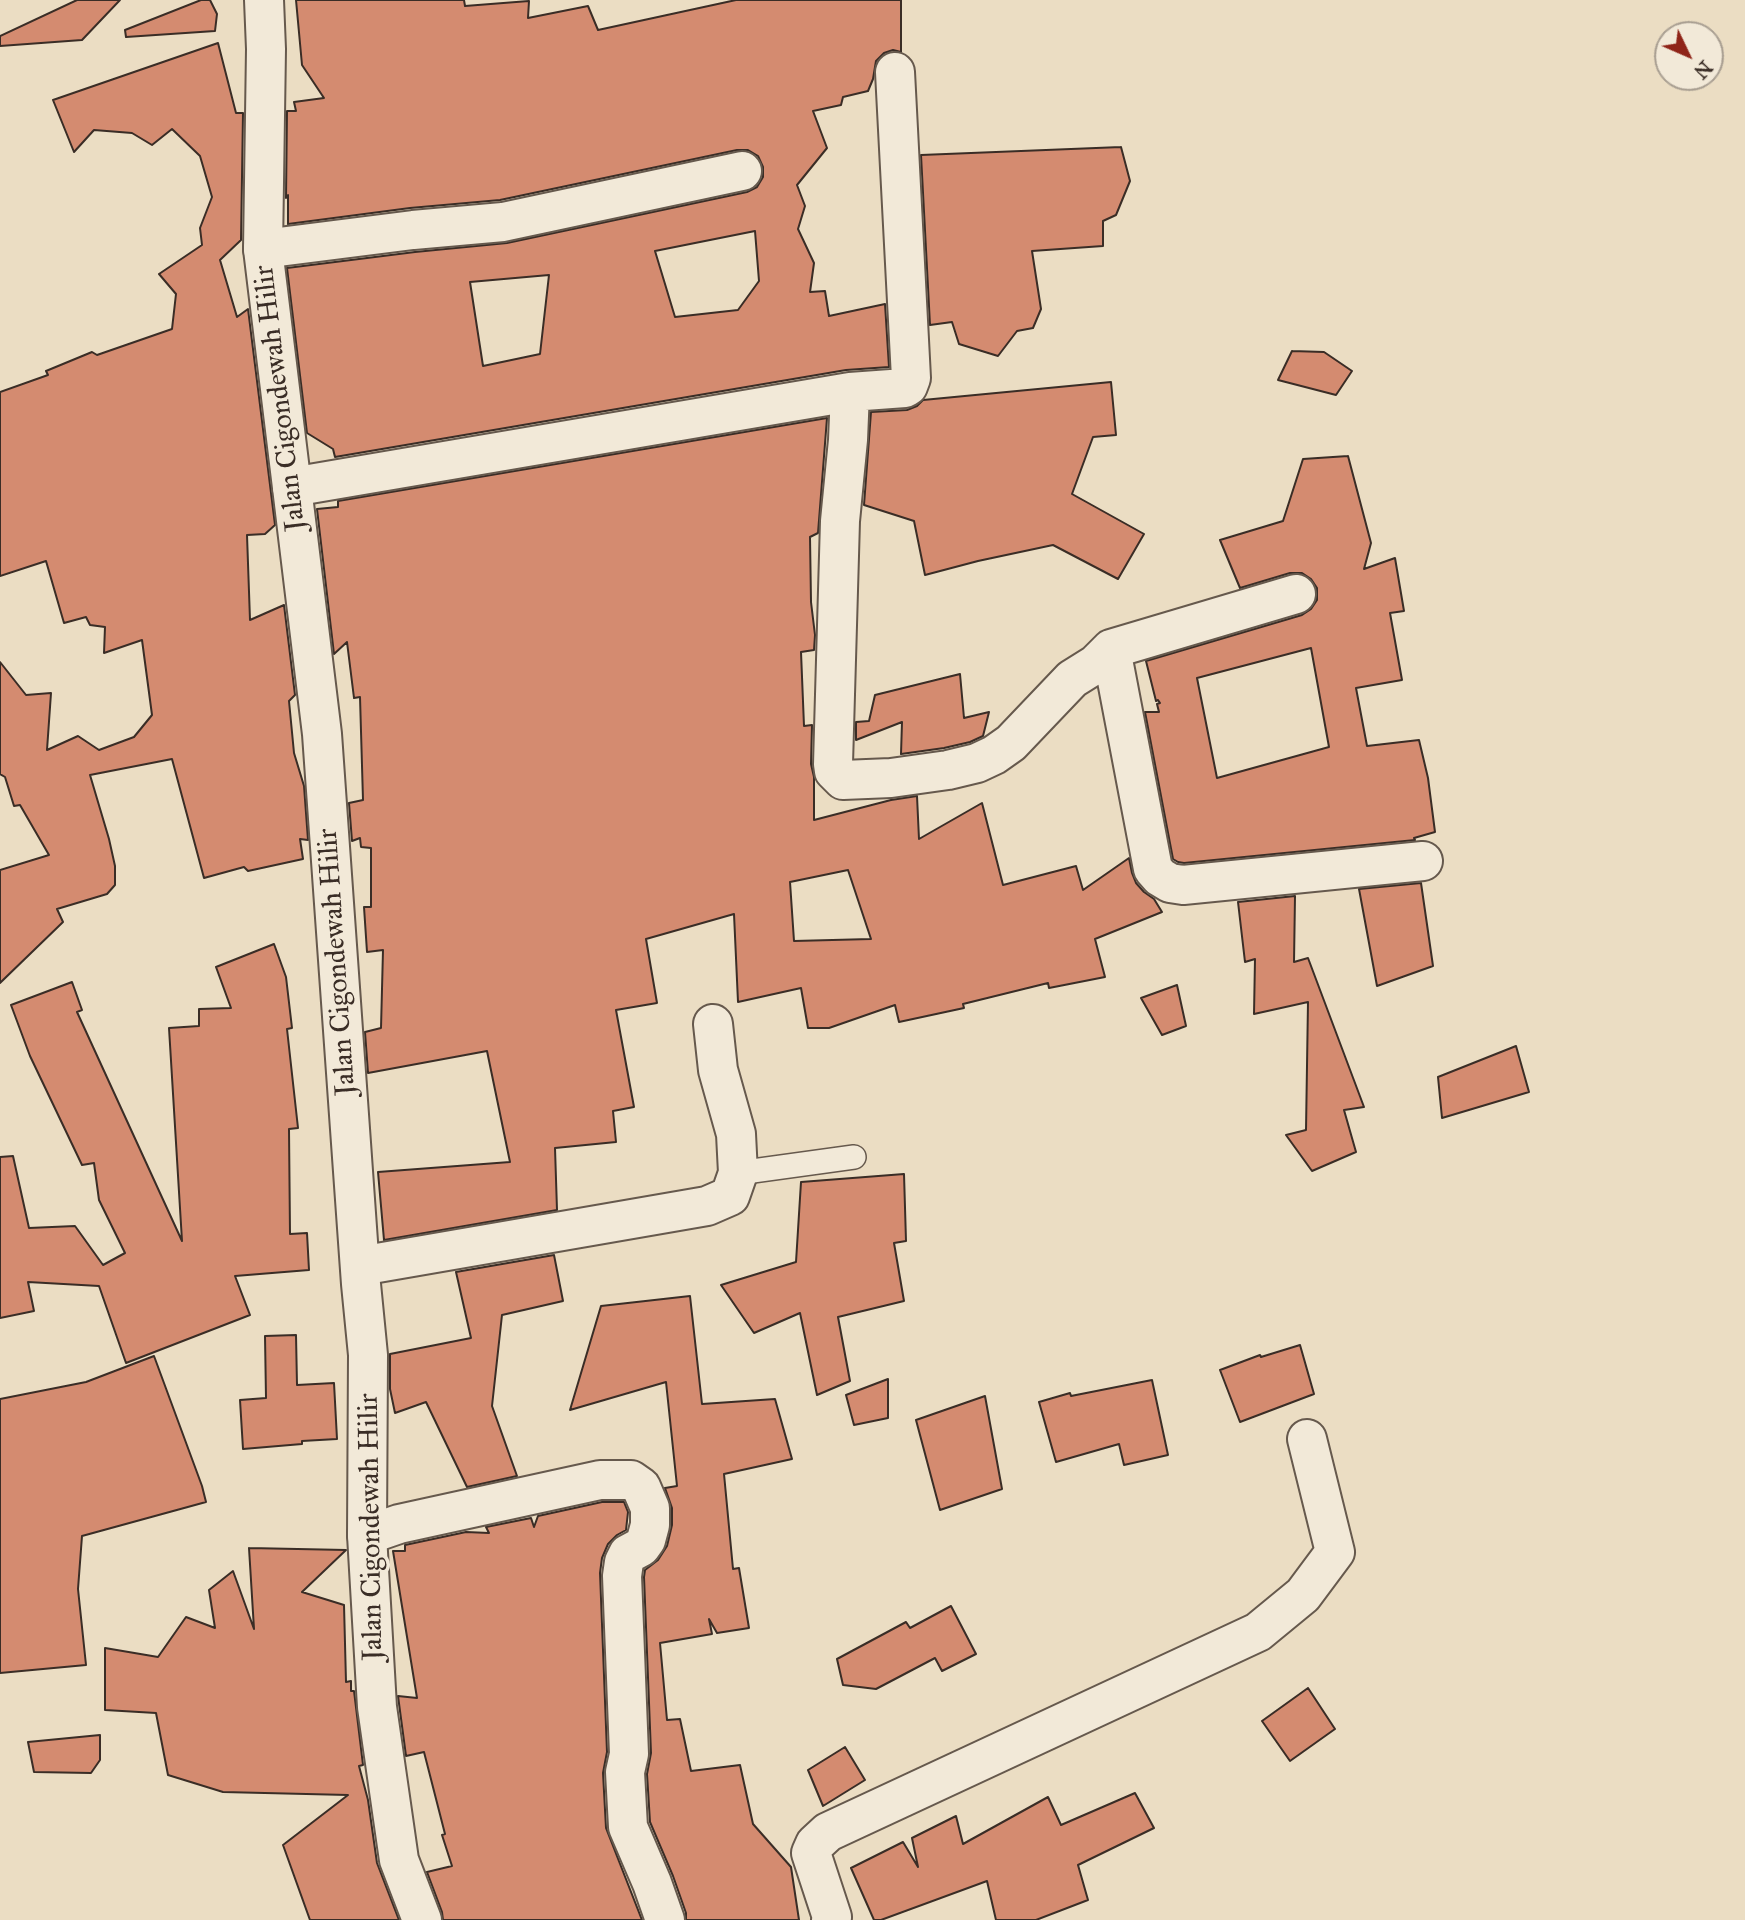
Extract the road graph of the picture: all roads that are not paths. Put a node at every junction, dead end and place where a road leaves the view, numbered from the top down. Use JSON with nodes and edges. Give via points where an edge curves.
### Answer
{"nodes":[{"id":1,"x":264,"y":0,"type":"edge"},
{"id":2,"x":895,"y":72,"type":"dead end"},
{"id":3,"x":742,"y":171,"type":"dead end"},
{"id":4,"x":263,"y":248,"type":"junction"},
{"id":5,"x":850,"y":392,"type":"junction"},
{"id":6,"x":292,"y":487,"type":"junction"},
{"id":7,"x":1296,"y":594,"type":"dead end"},
{"id":8,"x":1111,"y":649,"type":"junction"},
{"id":9,"x":1423,"y":861,"type":"dead end"},
{"id":10,"x":713,"y":1024,"type":"dead end"},
{"id":11,"x":854,"y":1157,"type":"dead end"},
{"id":12,"x":738,"y":1173,"type":"junction"},
{"id":13,"x":360,"y":1266,"type":"junction"},
{"id":14,"x":1307,"y":1439,"type":"dead end"},
{"id":15,"x":367,"y":1535,"type":"junction"},
{"id":16,"x":422,"y":1920,"type":"edge"},
{"id":17,"x":665,"y":1920,"type":"edge"},
{"id":18,"x":831,"y":1920,"type":"edge"}],
"edges":[{"from":1,"to":4,"type":"street","name":"Jalan Cigondewah Hilir"},
{"from":2,"to":5,"type":"street","via":[[911,378],[901,389]]},
{"from":3,"to":4,"type":"street","via":[[503,222]]},
{"from":4,"to":6,"type":"street","name":"Jalan Cigondewah Hilir"},
{"from":5,"to":6,"type":"street"},
{"from":5,"to":8,"type":"street","via":[[840,521],[836,774],[843,780],[891,778],[977,763],[1011,743],[1072,679]]},
{"from":6,"to":13,"type":"street","name":"Jalan Cigondewah Hilir","via":[[322,734]]},
{"from":7,"to":8,"type":"street"},
{"from":8,"to":9,"type":"street","via":[[1153,869],[1160,877],[1183,885]]},
{"from":10,"to":12,"type":"street","via":[[718,1070],[736,1134]]},
{"from":11,"to":12,"type":"lane"},
{"from":12,"to":13,"type":"street","via":[[730,1196],[707,1206]]},
{"from":13,"to":15,"type":"street","name":"Jalan Cigondewah Hilir","via":[[368,1355]]},
{"from":14,"to":18,"type":"street","via":[[1335,1552],[1303,1595],[1258,1632],[828,1832],[811,1853]]},
{"from":15,"to":16,"type":"street","name":"Jalan Cigondewah Hilir","via":[[377,1707],[399,1860]]},
{"from":15,"to":17,"type":"street","via":[[600,1480],[631,1480],[641,1486],[650,1508],[650,1525],[646,1540],[624,1562],[622,1576],[628,1827]]}]}
